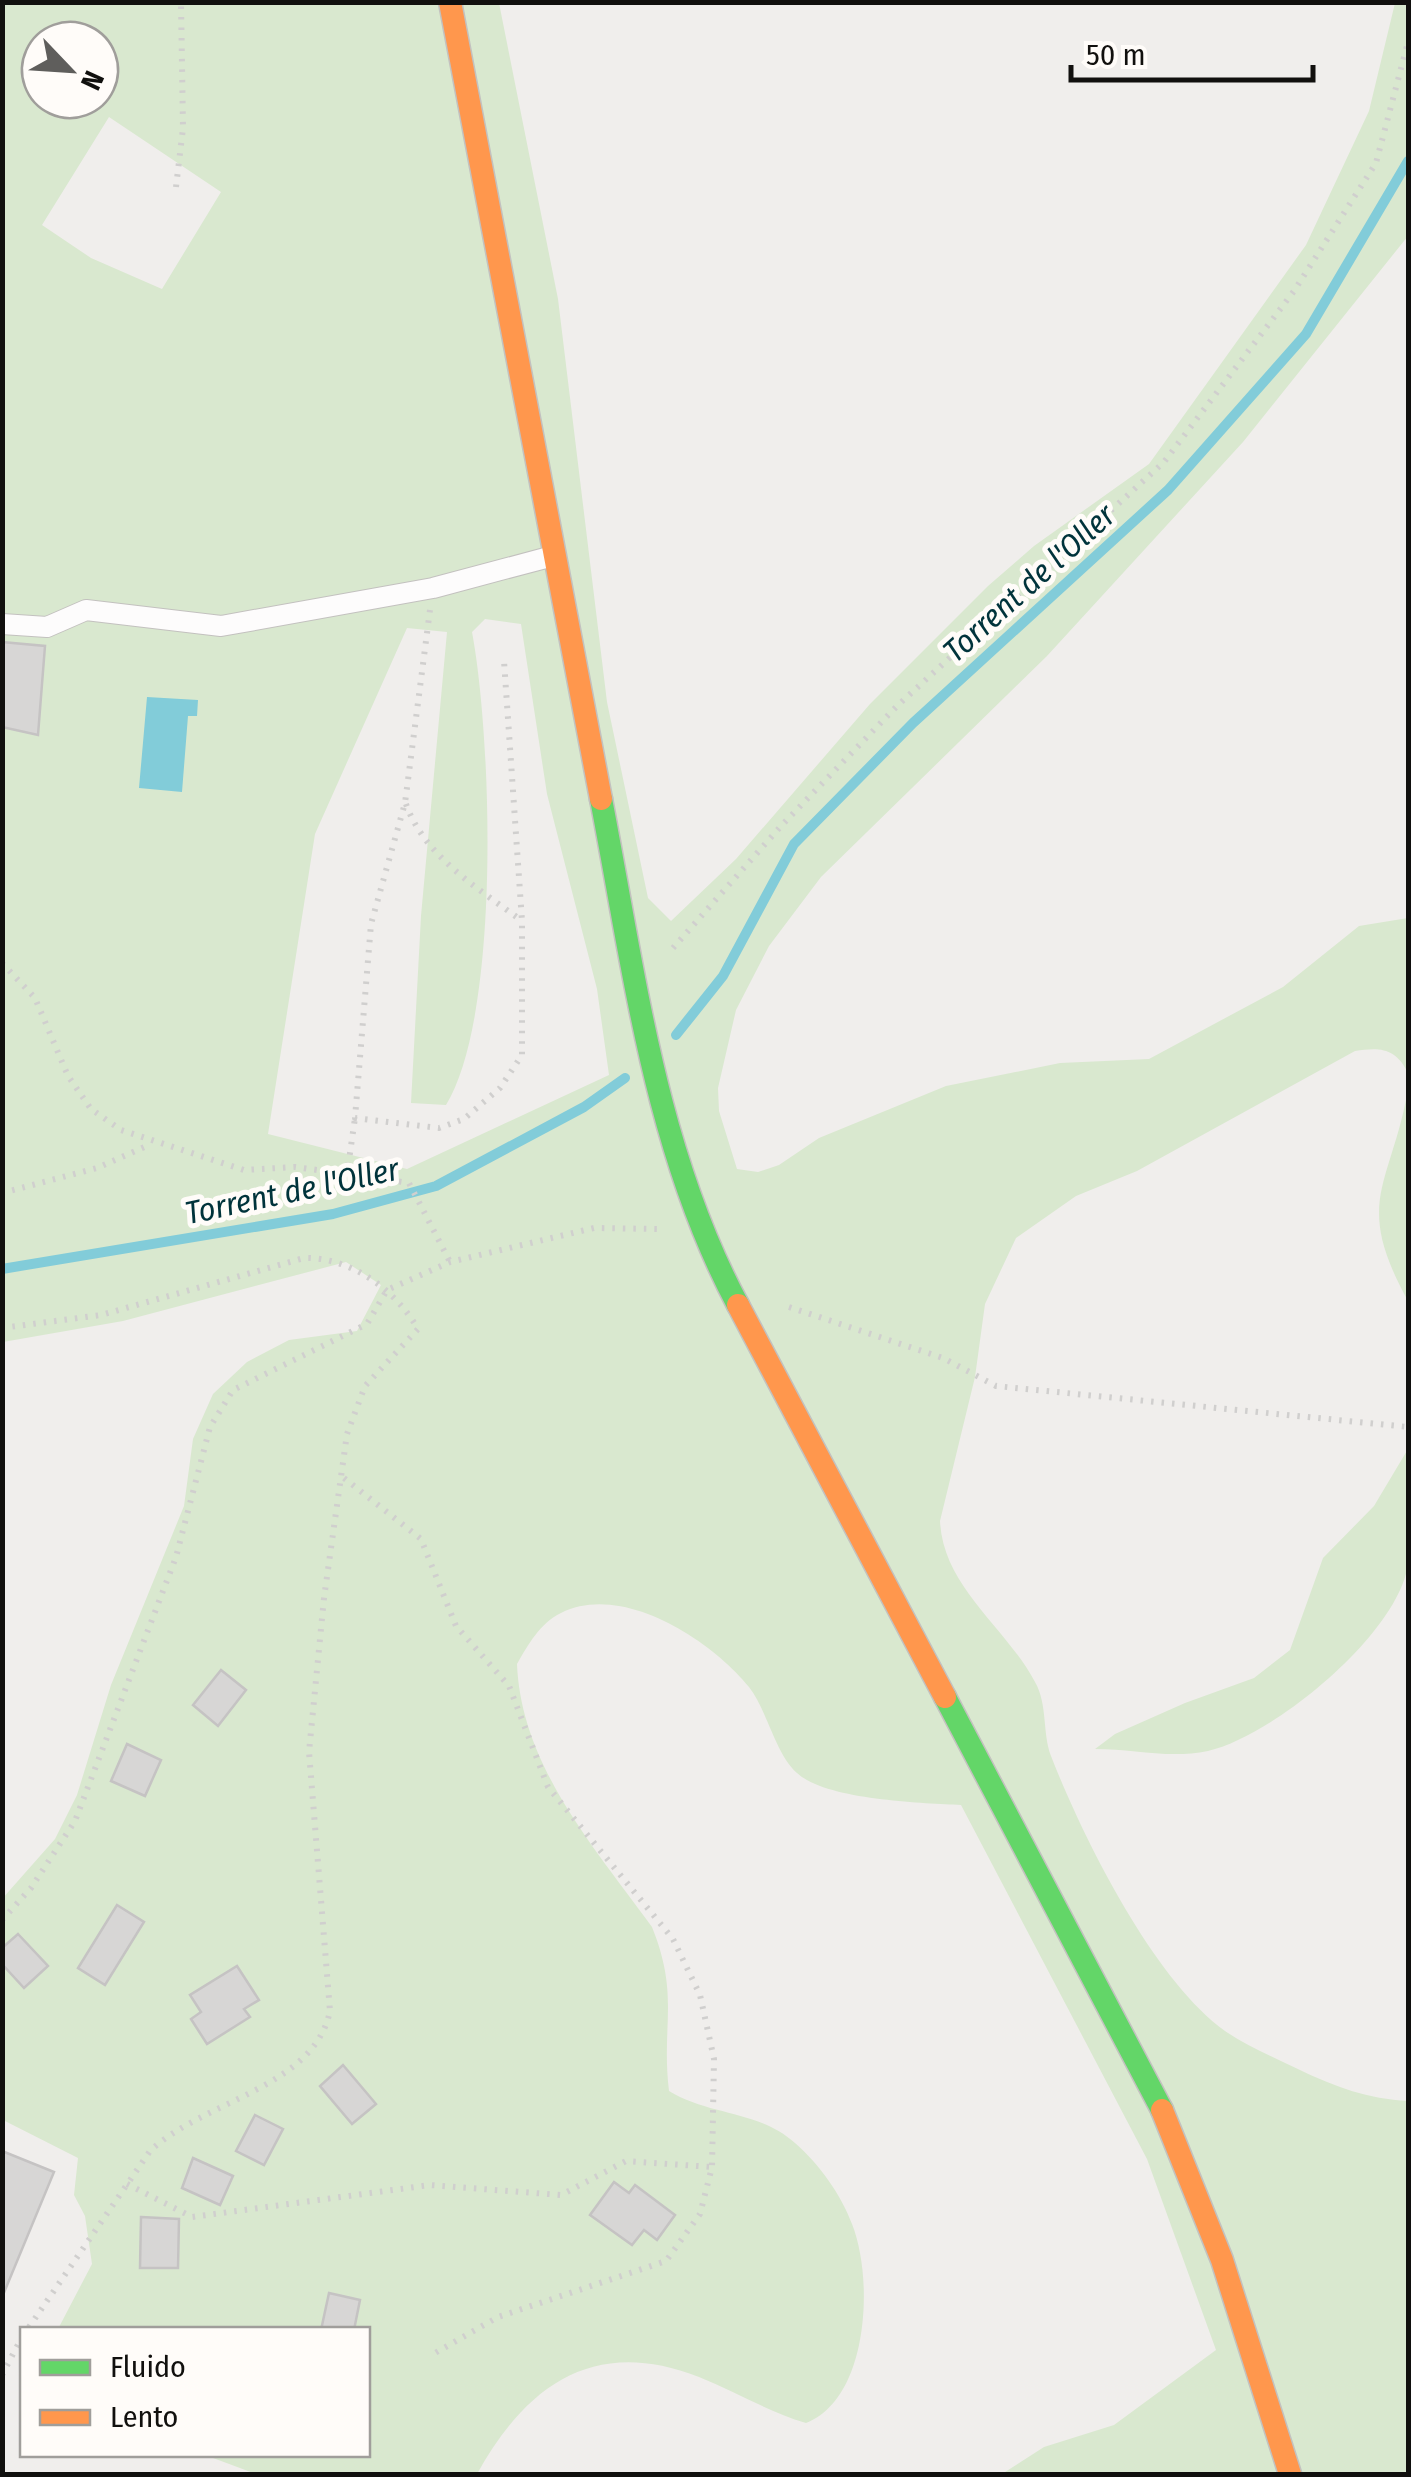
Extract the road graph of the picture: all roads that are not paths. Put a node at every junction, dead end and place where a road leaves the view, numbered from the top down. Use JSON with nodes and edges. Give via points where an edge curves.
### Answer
{"nodes":[{"id":1,"x":450,"y":2,"type":"edge"},
{"id":2,"x":553,"y":556,"type":"junction"},
{"id":3,"x":2,"y":624,"type":"edge"},
{"id":4,"x":1290,"y":2474,"type":"edge"}],
"edges":[{"from":1,"to":2,"type":"street"},
{"from":2,"to":3,"type":"lane","via":[[433,588],[221,626],[86,610],[48,627]]},
{"from":2,"to":4,"type":"street","via":[[636,982],[679,1163],[712,1256],[1152,2089],[1222,2260]]}]}
